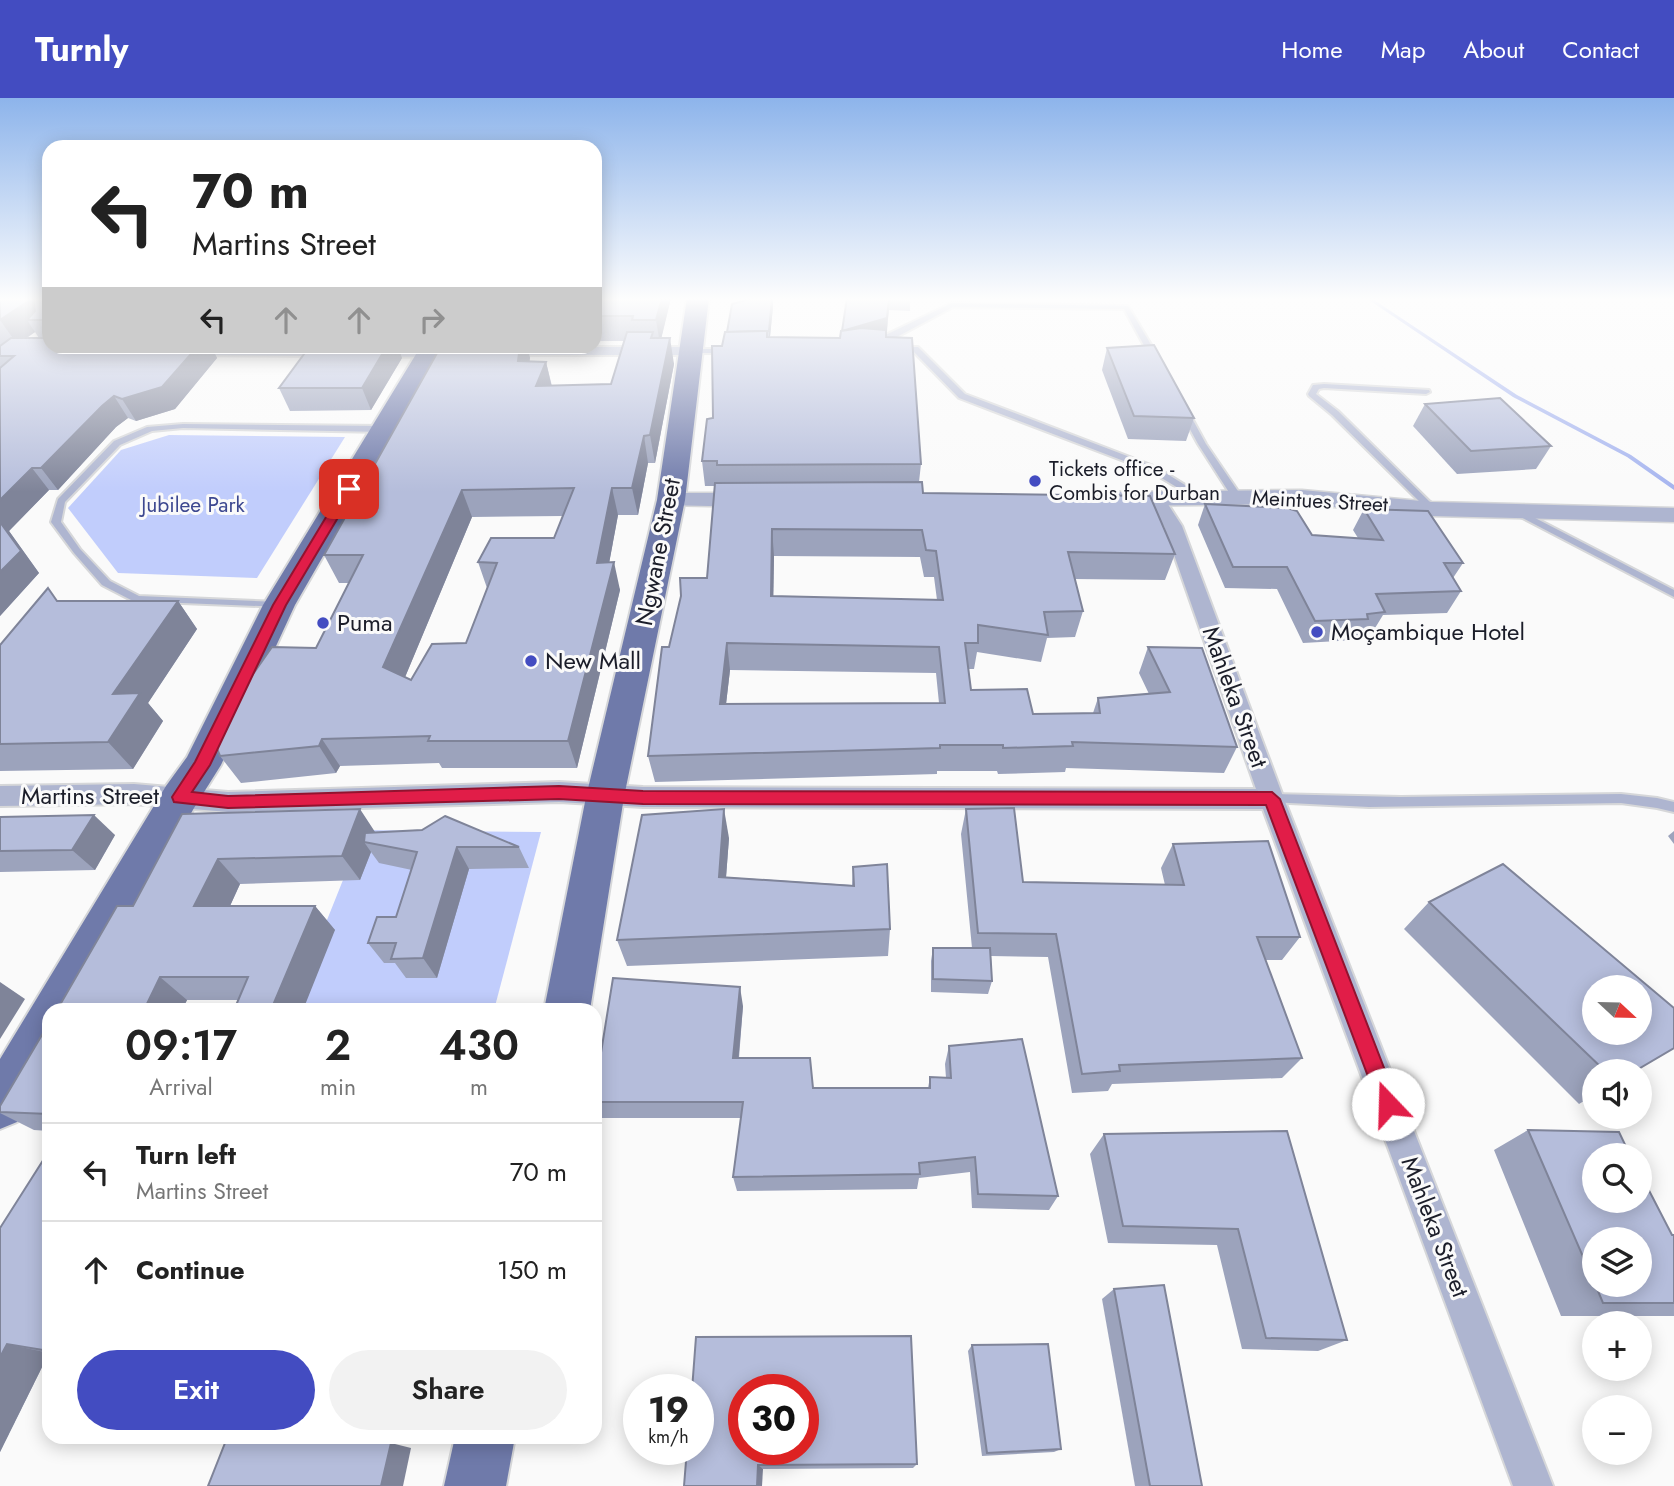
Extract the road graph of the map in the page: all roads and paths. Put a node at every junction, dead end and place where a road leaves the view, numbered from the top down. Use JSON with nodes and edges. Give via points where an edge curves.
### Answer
{"nodes":[{"id":1,"x":440,"y":363,"type":"edge"},
{"id":2,"x":688,"y":363,"type":"edge"},
{"id":3,"x":929,"y":363,"type":"edge"},
{"id":4,"x":1426,"y":392,"type":"dead end"},
{"id":5,"x":1177,"y":397,"type":"edge"},
{"id":6,"x":385,"y":429,"type":"junction"},
{"id":7,"x":1237,"y":497,"type":"junction"},
{"id":8,"x":1202,"y":498,"type":"junction"},
{"id":9,"x":1087,"y":499,"type":"edge"},
{"id":10,"x":1156,"y":499,"type":"junction"},
{"id":11,"x":671,"y":500,"type":"junction"},
{"id":12,"x":782,"y":500,"type":"edge"},
{"id":13,"x":1432,"y":509,"type":"junction"},
{"id":14,"x":1513,"y":510,"type":"junction"},
{"id":15,"x":1674,"y":515,"type":"edge"},
{"id":16,"x":1674,"y":594,"type":"edge"},
{"id":17,"x":279,"y":605,"type":"junction"},
{"id":18,"x":0,"y":796,"type":"edge"},
{"id":19,"x":180,"y":797,"type":"junction"},
{"id":20,"x":605,"y":797,"type":"junction"},
{"id":21,"x":1272,"y":799,"type":"junction"},
{"id":22,"x":1674,"y":807,"type":"edge"},
{"id":23,"x":60,"y":1003,"type":"edge"},
{"id":24,"x":568,"y":1003,"type":"edge"},
{"id":25,"x":42,"y":1033,"type":"edge"},
{"id":26,"x":0,"y":1105,"type":"edge"},
{"id":27,"x":484,"y":1444,"type":"edge"},
{"id":28,"x":475,"y":1486,"type":"edge"},
{"id":29,"x":1534,"y":1486,"type":"edge"}],
"edges":[{"from":1,"to":6,"type":"main road"},
{"from":2,"to":11,"type":"main road","name":"Ngwane Street"},
{"from":3,"to":8,"type":"lane","via":[[962,396],[1153,469]]},
{"from":4,"to":13,"type":"lane","via":[[1324,386],[1316,387],[1312,394]]},
{"from":5,"to":7,"type":"lane"},
{"from":6,"to":17,"type":"main road"},
{"from":6,"to":17,"type":"lane","via":[[150,429],[117,443],[61,501],[56,522],[76,551],[106,583],[137,599]]},
{"from":7,"to":8,"type":"street","name":"Meintues Street"},
{"from":7,"to":13,"type":"street","name":"Meintues Street","via":[[1302,497]]},
{"from":8,"to":10,"type":"street","name":"Meintues Street"},
{"from":9,"to":10,"type":"street","name":"Meintues Street"},
{"from":10,"to":21,"type":"street","name":"Mahleka Street","via":[[1173,526]]},
{"from":11,"to":12,"type":"street"},
{"from":11,"to":20,"type":"main road","name":"Ngwane Street"},
{"from":13,"to":14,"type":"street","name":"Meintues Street"},
{"from":14,"to":15,"type":"street","name":"Meintues Street"},
{"from":14,"to":16,"type":"lane"},
{"from":17,"to":19,"type":"main road","via":[[202,765]]},
{"from":18,"to":19,"type":"street","name":"Martins Street"},
{"from":19,"to":20,"type":"street","name":"Martins Street","via":[[228,802],[559,792]]},
{"from":19,"to":23,"type":"main road"},
{"from":20,"to":21,"type":"street"},
{"from":20,"to":24,"type":"main road","name":"Ngwane Street"},
{"from":21,"to":22,"type":"lane","via":[[1340,803],[1604,799]]},
{"from":21,"to":29,"type":"street","name":"Mahleka Street"},
{"from":25,"to":26,"type":"main road"},
{"from":27,"to":28,"type":"main road"}]}
